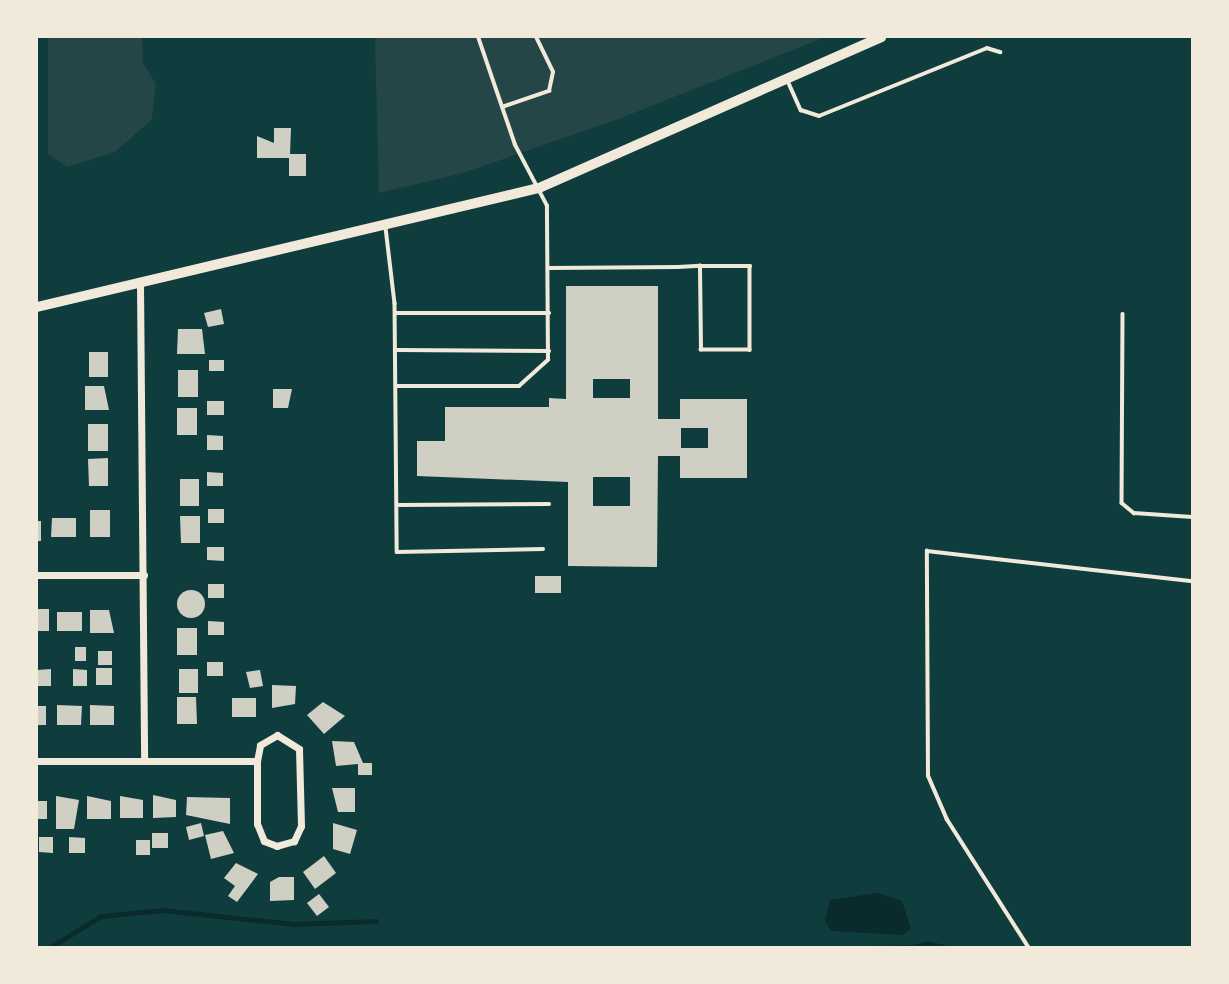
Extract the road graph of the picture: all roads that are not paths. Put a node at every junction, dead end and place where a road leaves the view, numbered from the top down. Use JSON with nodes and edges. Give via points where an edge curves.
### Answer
{"nodes":[{"id":1,"x":478,"y":37,"type":"edge"},
{"id":2,"x":536,"y":37,"type":"edge"},
{"id":3,"x":881,"y":37,"type":"edge"},
{"id":4,"x":1000,"y":52,"type":"dead end"},
{"id":5,"x":787,"y":79,"type":"junction"},
{"id":6,"x":502,"y":107,"type":"junction"},
{"id":7,"x":539,"y":188,"type":"junction"},
{"id":8,"x":386,"y":228,"type":"junction"},
{"id":9,"x":700,"y":266,"type":"junction"},
{"id":10,"x":549,"y":268,"type":"junction"},
{"id":11,"x":140,"y":284,"type":"junction"},
{"id":12,"x":37,"y":307,"type":"edge"},
{"id":13,"x":396,"y":313,"type":"junction"},
{"id":14,"x":549,"y":313,"type":"junction"},
{"id":15,"x":1123,"y":314,"type":"dead end"},
{"id":16,"x":396,"y":351,"type":"junction"},
{"id":17,"x":548,"y":351,"type":"junction"},
{"id":18,"x":397,"y":386,"type":"junction"},
{"id":19,"x":549,"y":504,"type":"dead end"},
{"id":20,"x":397,"y":505,"type":"junction"},
{"id":21,"x":1192,"y":517,"type":"edge"},
{"id":22,"x":543,"y":549,"type":"dead end"},
{"id":23,"x":37,"y":575,"type":"edge"},
{"id":24,"x":144,"y":575,"type":"junction"},
{"id":25,"x":1192,"y":581,"type":"edge"},
{"id":26,"x":37,"y":761,"type":"edge"},
{"id":27,"x":144,"y":761,"type":"junction"},
{"id":28,"x":257,"y":761,"type":"junction"},
{"id":29,"x":1028,"y":947,"type":"edge"}],
"edges":[{"from":1,"to":6,"type":"lane"},
{"from":2,"to":6,"type":"lane","via":[[553,72],[548,91]]},
{"from":3,"to":5,"type":"street"},
{"from":4,"to":5,"type":"lane","via":[[987,48],[819,116],[801,110]]},
{"from":5,"to":7,"type":"street"},
{"from":6,"to":7,"type":"lane"},
{"from":7,"to":8,"type":"street"},
{"from":7,"to":10,"type":"lane","via":[[550,219]]},
{"from":8,"to":11,"type":"street"},
{"from":8,"to":13,"type":"lane"},
{"from":9,"to":9,"type":"lane","via":[[701,350],[750,350],[750,266]]},
{"from":9,"to":10,"type":"lane"},
{"from":10,"to":14,"type":"lane"},
{"from":11,"to":12,"type":"street"},
{"from":11,"to":24,"type":"street"},
{"from":13,"to":14,"type":"lane"},
{"from":13,"to":16,"type":"lane"},
{"from":14,"to":17,"type":"lane"},
{"from":15,"to":21,"type":"lane","via":[[1122,503],[1134,513]]},
{"from":16,"to":17,"type":"lane"},
{"from":16,"to":18,"type":"lane"},
{"from":17,"to":18,"type":"lane","via":[[545,367],[519,386]]},
{"from":18,"to":20,"type":"lane"},
{"from":19,"to":20,"type":"lane"},
{"from":20,"to":22,"type":"lane","via":[[397,552]]},
{"from":23,"to":24,"type":"street"},
{"from":24,"to":27,"type":"street"},
{"from":25,"to":29,"type":"lane","via":[[928,551],[928,776],[947,820]]},
{"from":26,"to":27,"type":"street"},
{"from":27,"to":28,"type":"street"},
{"from":28,"to":28,"type":"street","via":[[260,745],[277,736],[299,749],[300,826],[286,845],[270,845],[260,834]]}]}
